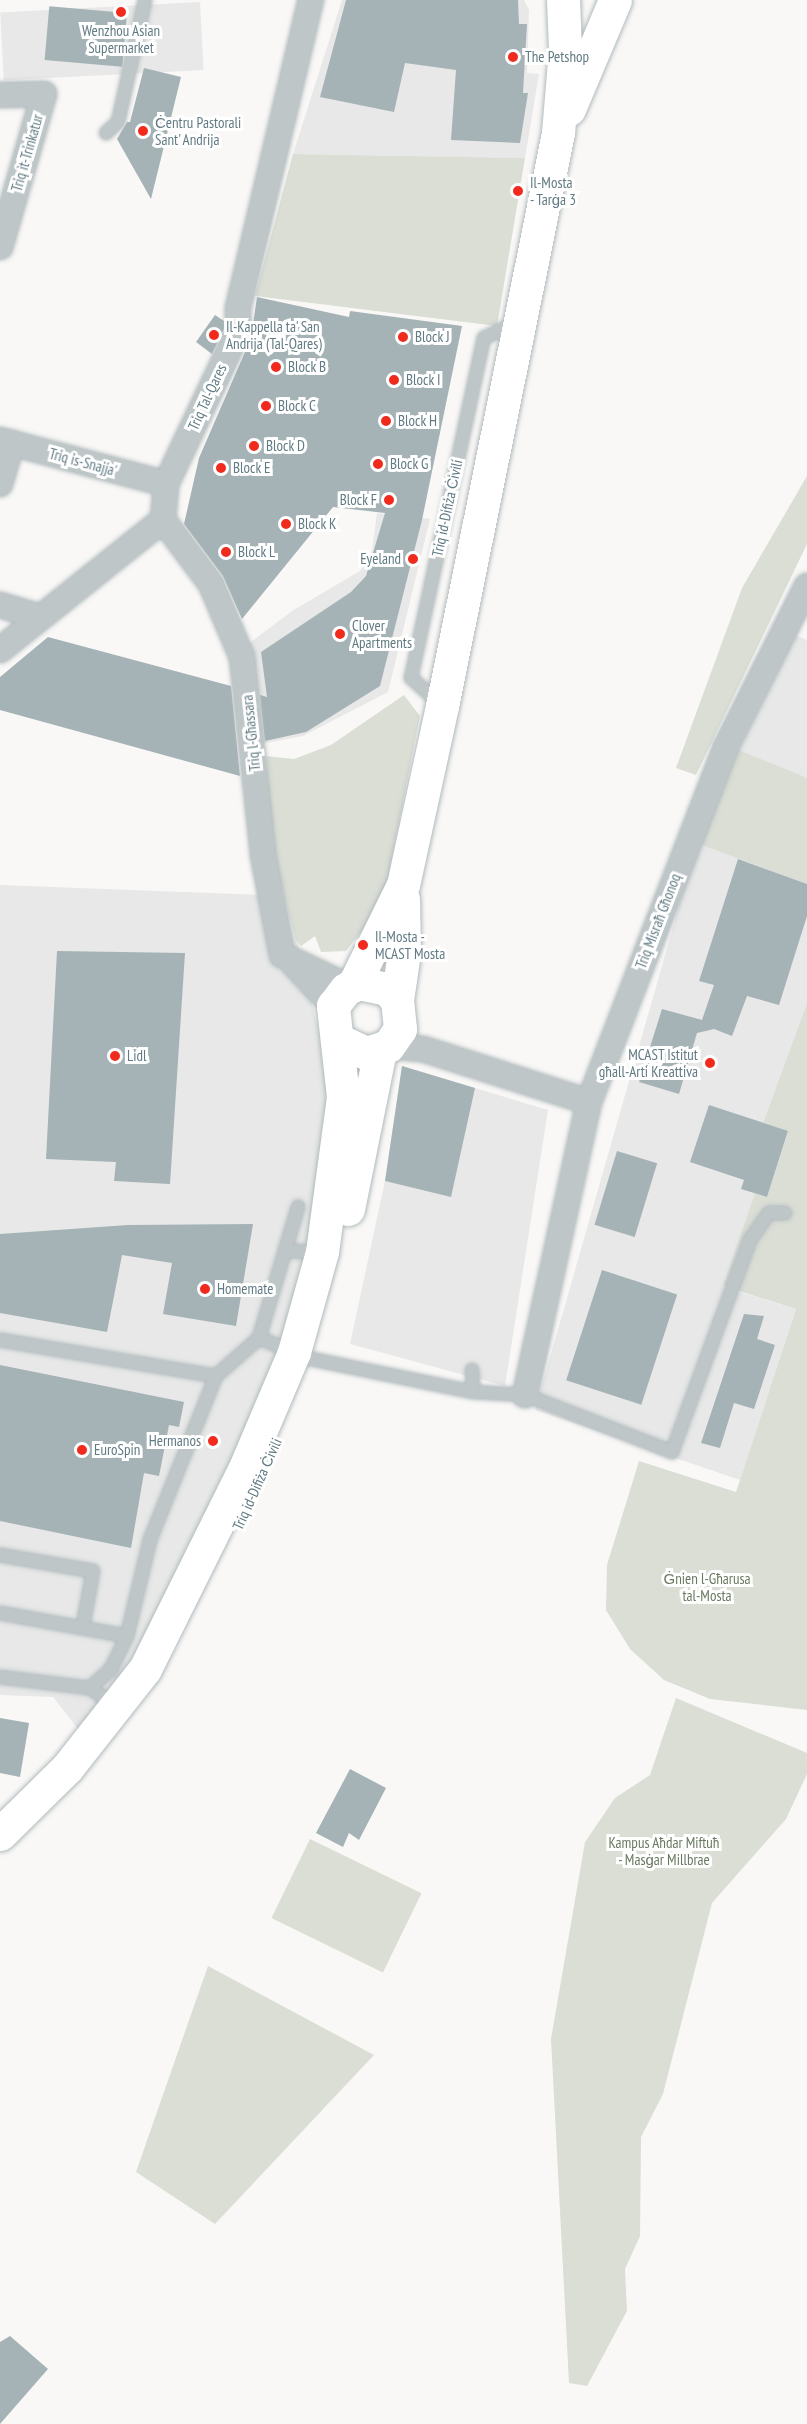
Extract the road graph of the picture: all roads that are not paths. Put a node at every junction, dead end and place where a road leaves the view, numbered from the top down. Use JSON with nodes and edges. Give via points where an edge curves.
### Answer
{"nodes":[{"id":1,"x":145,"y":0,"type":"edge"},
{"id":2,"x":310,"y":0,"type":"edge"},
{"id":3,"x":563,"y":0,"type":"edge"},
{"id":4,"x":615,"y":0,"type":"edge"},
{"id":5,"x":0,"y":95,"type":"edge"},
{"id":6,"x":106,"y":133,"type":"dead end"},
{"id":7,"x":558,"y":133,"type":"junction"},
{"id":8,"x":0,"y":248,"type":"edge"},
{"id":9,"x":6,"y":442,"type":"edge"},
{"id":10,"x":0,"y":484,"type":"edge"},
{"id":11,"x":166,"y":484,"type":"junction"},
{"id":12,"x":163,"y":520,"type":"junction"},
{"id":13,"x":807,"y":586,"type":"edge"},
{"id":14,"x":0,"y":605,"type":"edge"},
{"id":15,"x":40,"y":617,"type":"junction"},
{"id":16,"x":0,"y":650,"type":"edge"},
{"id":17,"x":403,"y":885,"type":"junction"},
{"id":18,"x":345,"y":992,"type":"junction"},
{"id":19,"x":399,"y":1007,"type":"junction"},
{"id":20,"x":340,"y":1041,"type":"junction"},
{"id":21,"x":384,"y":1048,"type":"junction"},
{"id":22,"x":423,"y":1049,"type":"junction"},
{"id":23,"x":589,"y":1102,"type":"junction"},
{"id":24,"x":298,"y":1207,"type":"dead end"},
{"id":25,"x":785,"y":1213,"type":"dead end"},
{"id":26,"x":288,"y":1251,"type":"junction"},
{"id":27,"x":322,"y":1252,"type":"junction"},
{"id":28,"x":259,"y":1338,"type":"junction"},
{"id":29,"x":0,"y":1340,"type":"edge"},
{"id":30,"x":302,"y":1356,"type":"junction"},
{"id":31,"x":472,"y":1370,"type":"dead end"},
{"id":32,"x":216,"y":1376,"type":"junction"},
{"id":33,"x":473,"y":1392,"type":"junction"},
{"id":34,"x":525,"y":1395,"type":"junction"},
{"id":35,"x":0,"y":1555,"type":"edge"},
{"id":36,"x":0,"y":1613,"type":"edge"},
{"id":37,"x":83,"y":1626,"type":"junction"},
{"id":38,"x":127,"y":1636,"type":"junction"},
{"id":39,"x":0,"y":1677,"type":"edge"},
{"id":40,"x":102,"y":1697,"type":"junction"},
{"id":41,"x":0,"y":1834,"type":"edge"},
{"id":42,"x":0,"y":1851,"type":"edge"}],
"edges":[{"from":1,"to":6,"type":"lane","via":[[118,122]]},
{"from":2,"to":11,"type":"street","name":"Triq Tal-Qares","via":[[238,308],[238,332]]},
{"from":3,"to":7,"type":"main road","name":"Triq id-Difiża Ċivili","via":[[565,49]]},
{"from":4,"to":7,"type":"main road","name":"Triq id-Difiża Ċivili"},
{"from":5,"to":8,"type":"street","name":"Triq it-Trinkatur","via":[[44,94]]},
{"from":7,"to":17,"type":"main road","name":"Triq id-Difiża Ċivili"},
{"from":9,"to":10,"type":"street"},
{"from":9,"to":11,"type":"street","name":"Triq is-Snajja'"},
{"from":11,"to":12,"type":"street","name":"Triq Tal-Qares"},
{"from":12,"to":15,"type":"street"},
{"from":12,"to":18,"type":"street","name":"Triq l-Għassara","via":[[211,584],[242,657],[263,855],[287,958],[336,976]]},
{"from":13,"to":23,"type":"street","name":"Triq Misraħ Għonoq","via":[[726,747]]},
{"from":14,"to":15,"type":"street"},
{"from":15,"to":16,"type":"street"},
{"from":17,"to":18,"type":"main road","name":"Triq id-Difiża Ċivili"},
{"from":17,"to":19,"type":"main road","name":"Triq id-Difiża Ċivili","via":[[404,952]]},
{"from":18,"to":19,"type":"main road","via":[[374,983]]},
{"from":18,"to":20,"type":"main road","name":"Triq id-Difiża Ċivili","via":[[333,1028]]},
{"from":19,"to":21,"type":"main road","name":"Triq id-Difiża Ċivili","via":[[400,1029]]},
{"from":19,"to":22,"type":"street"},
{"from":20,"to":21,"type":"main road","via":[[359,1051]]},
{"from":20,"to":27,"type":"main road","name":"Triq id-Difiża Ċivili","via":[[344,1097]]},
{"from":21,"to":22,"type":"street"},
{"from":21,"to":30,"type":"main road","name":"Triq id-Difiża Ċivili","via":[[355,1182]]},
{"from":22,"to":23,"type":"street"},
{"from":23,"to":34,"type":"street","name":"Triq Misraħ Għonoq"},
{"from":24,"to":26,"type":"lane"},
{"from":25,"to":34,"type":"lane","via":[[770,1213],[750,1239],[672,1452]]},
{"from":26,"to":27,"type":"lane"},
{"from":26,"to":28,"type":"lane"},
{"from":27,"to":30,"type":"main road","name":"Triq id-Difiża Ċivili"},
{"from":28,"to":30,"type":"lane"},
{"from":28,"to":32,"type":"lane"},
{"from":29,"to":32,"type":"lane"},
{"from":30,"to":33,"type":"lane"},
{"from":30,"to":40,"type":"main road","name":"Triq id-Difiża Ċivili","via":[[194,1579],[145,1668]]},
{"from":30,"to":42,"type":"main road","name":"Triq id-Difiża Ċivili","via":[[251,1502],[208,1590],[156,1677],[37,1816]]},
{"from":31,"to":33,"type":"lane"},
{"from":32,"to":38,"type":"lane","via":[[150,1540]]},
{"from":33,"to":34,"type":"lane"},
{"from":35,"to":37,"type":"lane","via":[[93,1571]]},
{"from":36,"to":37,"type":"lane"},
{"from":37,"to":38,"type":"lane"},
{"from":38,"to":40,"type":"lane"},
{"from":39,"to":40,"type":"lane"},
{"from":40,"to":41,"type":"main road","name":"Triq id-Difiża Ċivili","via":[[67,1768]]}]}
